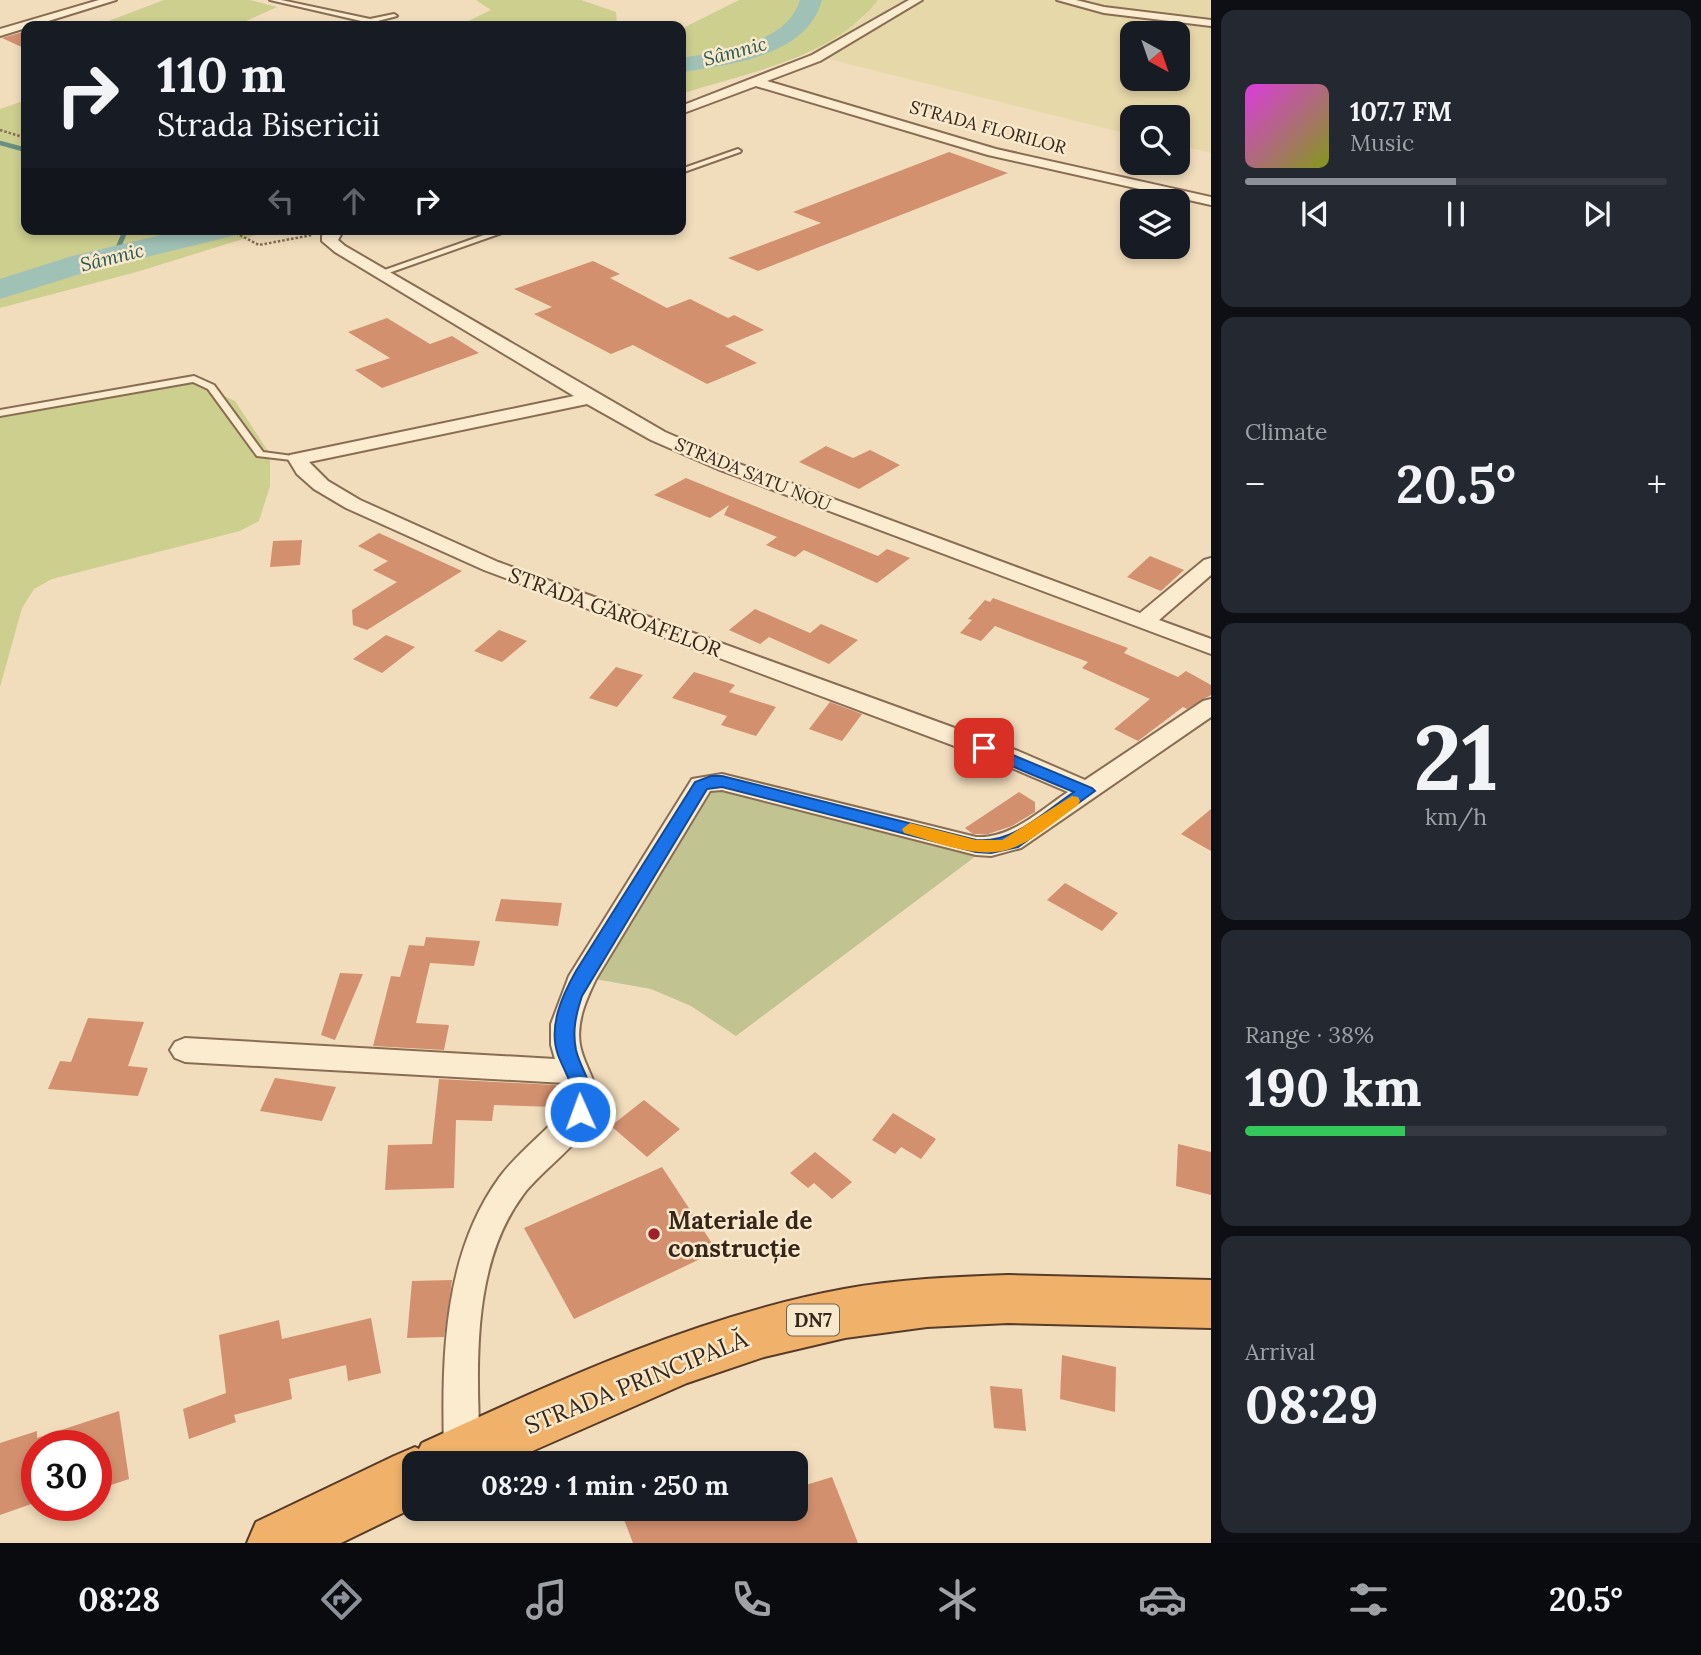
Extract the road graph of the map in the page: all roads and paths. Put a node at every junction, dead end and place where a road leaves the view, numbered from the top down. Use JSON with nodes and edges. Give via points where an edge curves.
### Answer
{"nodes":[{"id":1,"x":111,"y":0,"type":"edge"},
{"id":2,"x":273,"y":0,"type":"edge"},
{"id":3,"x":917,"y":0,"type":"edge"},
{"id":4,"x":1062,"y":0,"type":"edge"},
{"id":5,"x":394,"y":16,"type":"dead end"},
{"id":6,"x":40,"y":21,"type":"edge"},
{"id":7,"x":1211,"y":23,"type":"edge"},
{"id":8,"x":21,"y":27,"type":"edge"},
{"id":9,"x":0,"y":33,"type":"edge"},
{"id":10,"x":757,"y":82,"type":"junction"},
{"id":11,"x":686,"y":108,"type":"edge"},
{"id":12,"x":0,"y":130,"type":"edge"},
{"id":13,"x":21,"y":136,"type":"edge"},
{"id":14,"x":738,"y":151,"type":"dead end"},
{"id":15,"x":686,"y":169,"type":"edge"},
{"id":16,"x":1211,"y":201,"type":"edge"},
{"id":17,"x":239,"y":235,"type":"edge"},
{"id":18,"x":304,"y":235,"type":"edge"},
{"id":19,"x":333,"y":235,"type":"edge"},
{"id":20,"x":491,"y":235,"type":"edge"},
{"id":21,"x":380,"y":273,"type":"junction"},
{"id":22,"x":590,"y":398,"type":"junction"},
{"id":23,"x":0,"y":413,"type":"edge"},
{"id":24,"x":297,"y":459,"type":"junction"},
{"id":25,"x":1211,"y":564,"type":"edge"},
{"id":26,"x":1143,"y":622,"type":"junction"},
{"id":27,"x":1211,"y":647,"type":"edge"},
{"id":28,"x":1211,"y":706,"type":"edge"},
{"id":29,"x":1087,"y":791,"type":"junction"},
{"id":30,"x":185,"y":1050,"type":"dead end"},
{"id":31,"x":575,"y":1072,"type":"junction"},
{"id":32,"x":1211,"y":1304,"type":"edge"},
{"id":33,"x":443,"y":1451,"type":"edge"},
{"id":34,"x":470,"y":1451,"type":"edge"},
{"id":35,"x":402,"y":1482,"type":"edge"},
{"id":36,"x":277,"y":1543,"type":"edge"}],
"edges":[{"from":1,"to":6,"type":"street"},
{"from":2,"to":5,"type":"lane","via":[[370,21]]},
{"from":3,"to":10,"type":"street","via":[[816,58]]},
{"from":4,"to":7,"type":"street"},
{"from":8,"to":9,"type":"street"},
{"from":10,"to":11,"type":"street"},
{"from":10,"to":16,"type":"street","name":"STRADA FLORILOR","via":[[992,152]]},
{"from":12,"to":13,"type":"path"},
{"from":14,"to":15,"type":"lane"},
{"from":17,"to":18,"type":"path","via":[[266,245]]},
{"from":19,"to":21,"type":"street","name":"STRADA SATU NOU","via":[[334,245]]},
{"from":20,"to":21,"type":"lane"},
{"from":21,"to":22,"type":"street","name":"STRADA SATU NOU"},
{"from":22,"to":24,"type":"street"},
{"from":22,"to":26,"type":"street","name":"STRADA SATU NOU","via":[[658,436],[727,466]]},
{"from":23,"to":24,"type":"lane","via":[[194,379],[211,387],[260,454]]},
{"from":24,"to":29,"type":"street","name":"STRADA GAROAFELOR","via":[[321,485],[353,504],[491,566],[1009,757]]},
{"from":25,"to":26,"type":"street"},
{"from":26,"to":27,"type":"street","name":"STRADA SATU NOU"},
{"from":28,"to":29,"type":"street"},
{"from":29,"to":31,"type":"street","via":[[1012,842],[991,847],[722,782],[701,785],[573,996],[564,1035]]},
{"from":30,"to":31,"type":"street"},
{"from":31,"to":33,"type":"street","via":[[584,1097],[580,1112],[511,1186],[492,1217],[476,1258],[460,1381]]},
{"from":32,"to":34,"type":"highway","name":"STRADA PRINCIPALĂ","number":"DN7","via":[[997,1300],[887,1307],[823,1318],[702,1350]]},
{"from":35,"to":36,"type":"highway","name":"STRADA PRINCIPALĂ","number":"DN7"}]}
